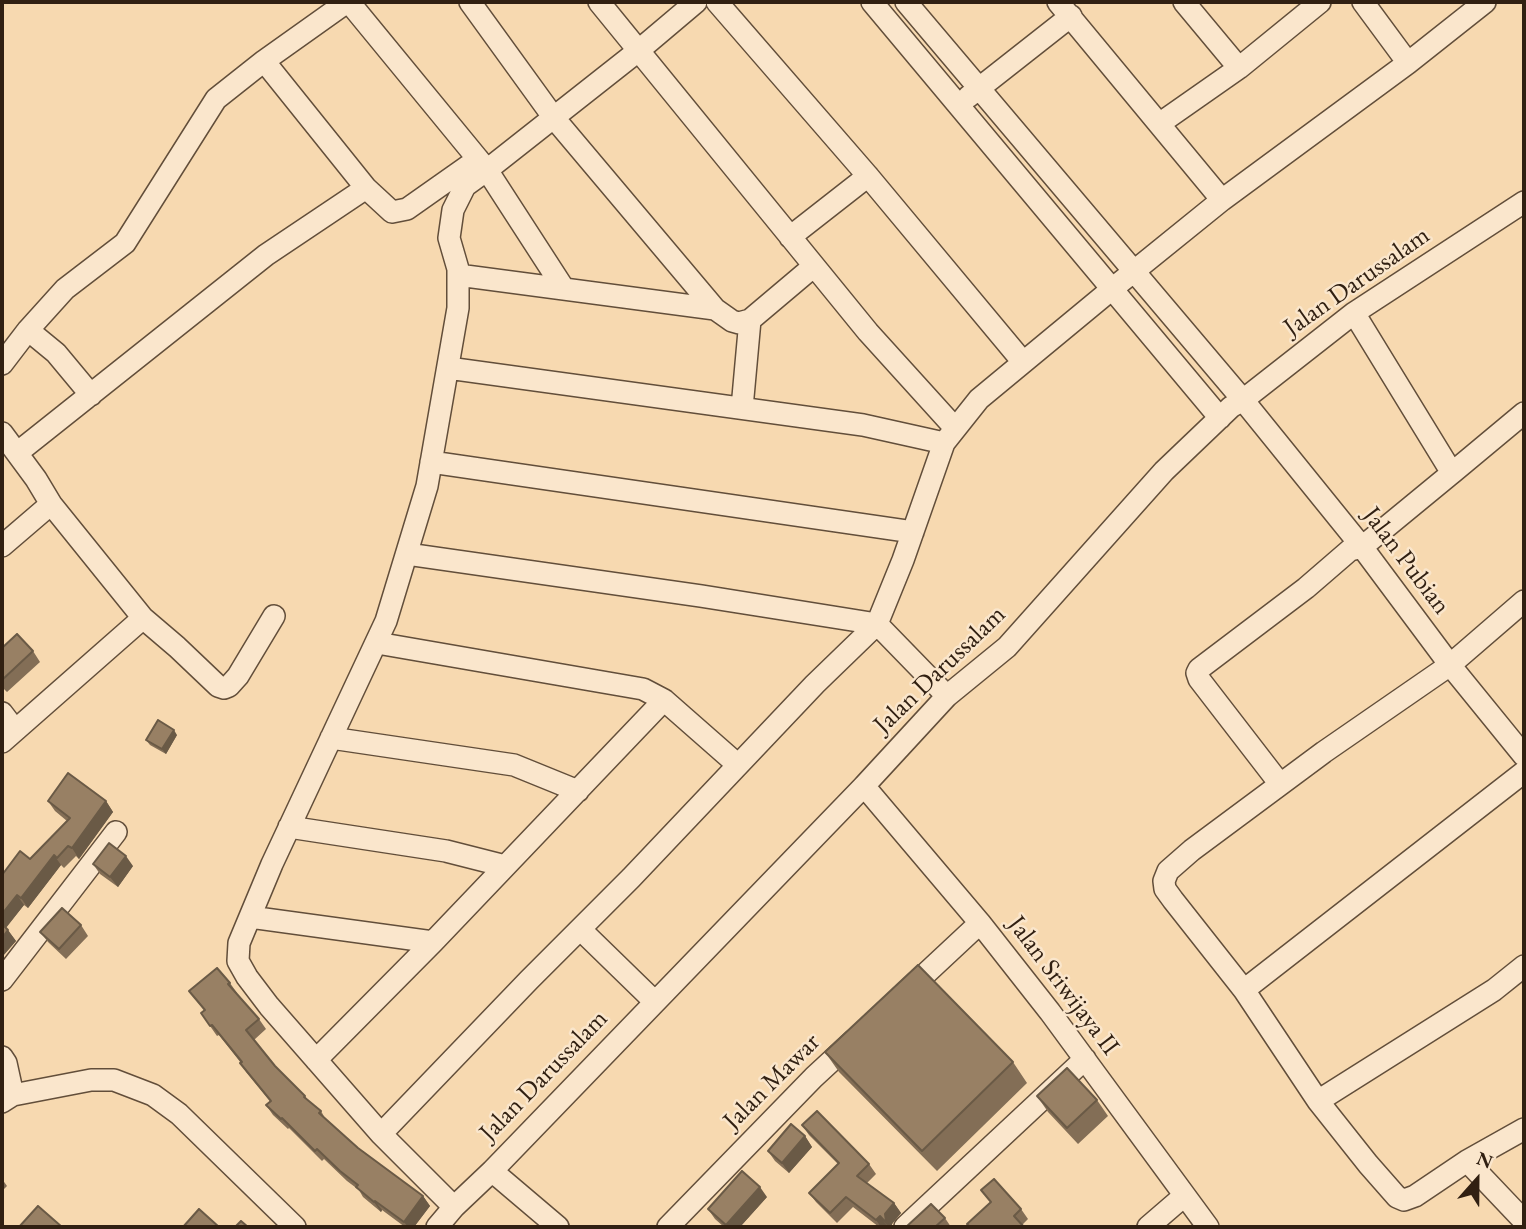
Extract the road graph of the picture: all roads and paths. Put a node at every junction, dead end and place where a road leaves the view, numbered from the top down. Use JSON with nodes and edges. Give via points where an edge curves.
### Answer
{"nodes":[{"id":1,"x":348,"y":2,"type":"edge"},
{"id":2,"x":470,"y":2,"type":"edge"},
{"id":3,"x":598,"y":2,"type":"edge"},
{"id":4,"x":696,"y":2,"type":"edge"},
{"id":5,"x":717,"y":2,"type":"edge"},
{"id":6,"x":872,"y":2,"type":"edge"},
{"id":7,"x":906,"y":2,"type":"edge"},
{"id":8,"x":1184,"y":2,"type":"edge"},
{"id":9,"x":1363,"y":2,"type":"edge"},
{"id":10,"x":1485,"y":2,"type":"edge"},
{"id":11,"x":1315,"y":3,"type":"edge"},
{"id":12,"x":1064,"y":9,"type":"edge"},
{"id":13,"x":638,"y":51,"type":"junction"},
{"id":14,"x":264,"y":61,"type":"junction"},
{"id":15,"x":1408,"y":63,"type":"junction"},
{"id":16,"x":1239,"y":68,"type":"junction"},
{"id":17,"x":979,"y":89,"type":"junction"},
{"id":18,"x":958,"y":104,"type":"junction"},
{"id":19,"x":554,"y":118,"type":"junction"},
{"id":20,"x":1159,"y":124,"type":"junction"},
{"id":21,"x":482,"y":165,"type":"junction"},
{"id":22,"x":868,"y":176,"type":"junction"},
{"id":23,"x":366,"y":188,"type":"junction"},
{"id":24,"x":1222,"y":200,"type":"junction"},
{"id":25,"x":1524,"y":202,"type":"edge"},
{"id":26,"x":790,"y":237,"type":"junction"},
{"id":27,"x":814,"y":266,"type":"junction"},
{"id":28,"x":1135,"y":271,"type":"junction"},
{"id":29,"x":458,"y":275,"type":"junction"},
{"id":30,"x":564,"y":289,"type":"junction"},
{"id":31,"x":1112,"y":289,"type":"junction"},
{"id":32,"x":715,"y":309,"type":"junction"},
{"id":33,"x":1354,"y":313,"type":"junction"},
{"id":34,"x":750,"y":320,"type":"junction"},
{"id":35,"x":29,"y":330,"type":"junction"},
{"id":36,"x":1023,"y":362,"type":"junction"},
{"id":37,"x":2,"y":364,"type":"edge"},
{"id":38,"x":448,"y":368,"type":"junction"},
{"id":39,"x":91,"y":395,"type":"junction"},
{"id":40,"x":1243,"y":400,"type":"junction"},
{"id":41,"x":743,"y":408,"type":"junction"},
{"id":42,"x":1524,"y":413,"type":"edge"},
{"id":43,"x":1220,"y":418,"type":"junction"},
{"id":44,"x":2,"y":433,"type":"edge"},
{"id":45,"x":950,"y":436,"type":"junction"},
{"id":46,"x":17,"y":453,"type":"junction"},
{"id":47,"x":431,"y":462,"type":"junction"},
{"id":48,"x":1452,"y":473,"type":"junction"},
{"id":49,"x":51,"y":505,"type":"junction"},
{"id":50,"x":913,"y":532,"type":"junction"},
{"id":51,"x":2,"y":546,"type":"edge"},
{"id":52,"x":1362,"y":547,"type":"junction"},
{"id":53,"x":407,"y":554,"type":"junction"},
{"id":54,"x":1524,"y":601,"type":"edge"},
{"id":55,"x":274,"y":616,"type":"dead end"},
{"id":56,"x":143,"y":618,"type":"junction"},
{"id":57,"x":877,"y":624,"type":"junction"},
{"id":58,"x":377,"y":643,"type":"junction"},
{"id":59,"x":1450,"y":665,"type":"junction"},
{"id":60,"x":947,"y":696,"type":"junction"},
{"id":61,"x":664,"y":700,"type":"junction"},
{"id":62,"x":2,"y":713,"type":"edge"},
{"id":63,"x":8,"y":736,"type":"edge"},
{"id":64,"x":331,"y":738,"type":"junction"},
{"id":65,"x":1524,"y":756,"type":"edge"},
{"id":66,"x":738,"y":765,"type":"junction"},
{"id":67,"x":1524,"y":772,"type":"edge"},
{"id":68,"x":1280,"y":784,"type":"junction"},
{"id":69,"x":864,"y":786,"type":"junction"},
{"id":70,"x":578,"y":791,"type":"junction"},
{"id":71,"x":289,"y":827,"type":"junction"},
{"id":72,"x":116,"y":832,"type":"dead end"},
{"id":73,"x":505,"y":866,"type":"junction"},
{"id":74,"x":250,"y":917,"type":"junction"},
{"id":75,"x":980,"y":923,"type":"junction"},
{"id":76,"x":580,"y":929,"type":"junction"},
{"id":77,"x":433,"y":942,"type":"junction"},
{"id":78,"x":1524,"y":966,"type":"edge"},
{"id":79,"x":2,"y":980,"type":"edge"},
{"id":80,"x":1244,"y":990,"type":"junction"},
{"id":81,"x":655,"y":1002,"type":"junction"},
{"id":82,"x":892,"y":1004,"type":"edge"},
{"id":83,"x":863,"y":1031,"type":"edge"},
{"id":84,"x":2,"y":1057,"type":"edge"},
{"id":85,"x":1085,"y":1059,"type":"junction"},
{"id":86,"x":316,"y":1060,"type":"junction"},
{"id":87,"x":8,"y":1098,"type":"edge"},
{"id":88,"x":1318,"y":1101,"type":"junction"},
{"id":89,"x":1524,"y":1129,"type":"edge"},
{"id":90,"x":382,"y":1135,"type":"junction"},
{"id":91,"x":1467,"y":1161,"type":"junction"},
{"id":92,"x":492,"y":1171,"type":"junction"},
{"id":93,"x":1184,"y":1196,"type":"junction"},
{"id":94,"x":454,"y":1207,"type":"junction"},
{"id":95,"x":1524,"y":1221,"type":"edge"},
{"id":96,"x":295,"y":1227,"type":"edge"},
{"id":97,"x":437,"y":1227,"type":"edge"},
{"id":98,"x":558,"y":1227,"type":"edge"},
{"id":99,"x":668,"y":1227,"type":"edge"},
{"id":100,"x":905,"y":1227,"type":"edge"},
{"id":101,"x":1148,"y":1227,"type":"edge"},
{"id":102,"x":1208,"y":1227,"type":"edge"}],
"edges":[{"from":1,"to":14,"type":"street"},
{"from":1,"to":21,"type":"street"},
{"from":2,"to":19,"type":"street"},
{"from":3,"to":13,"type":"street"},
{"from":4,"to":13,"type":"street"},
{"from":5,"to":22,"type":"street"},
{"from":6,"to":18,"type":"street"},
{"from":7,"to":17,"type":"street","name":"Jalan Pubian"},
{"from":8,"to":16,"type":"street"},
{"from":9,"to":15,"type":"street"},
{"from":10,"to":15,"type":"street"},
{"from":11,"to":16,"type":"street"},
{"from":12,"to":17,"type":"street"},
{"from":12,"to":20,"type":"street"},
{"from":13,"to":19,"type":"street"},
{"from":13,"to":26,"type":"street"},
{"from":14,"to":23,"type":"street"},
{"from":14,"to":35,"type":"street","via":[[216,99],[125,243],[65,289]]},
{"from":15,"to":24,"type":"street"},
{"from":16,"to":20,"type":"street"},
{"from":17,"to":18,"type":"street"},
{"from":17,"to":28,"type":"street","name":"Jalan Pubian"},
{"from":18,"to":31,"type":"street"},
{"from":19,"to":21,"type":"street"},
{"from":19,"to":32,"type":"street"},
{"from":20,"to":24,"type":"street"},
{"from":21,"to":23,"type":"street","via":[[407,209],[392,212]]},
{"from":21,"to":29,"type":"street","via":[[453,210],[449,238]]},
{"from":21,"to":30,"type":"street"},
{"from":22,"to":26,"type":"street"},
{"from":22,"to":36,"type":"street"},
{"from":23,"to":39,"type":"street","via":[[267,255]]},
{"from":24,"to":28,"type":"street"},
{"from":25,"to":33,"type":"street","name":"Jalan Darussalam"},
{"from":26,"to":27,"type":"street"},
{"from":27,"to":34,"type":"street"},
{"from":27,"to":45,"type":"street"},
{"from":28,"to":31,"type":"street"},
{"from":28,"to":40,"type":"street","name":"Jalan Pubian"},
{"from":29,"to":30,"type":"street"},
{"from":29,"to":38,"type":"street","via":[[458,308]]},
{"from":30,"to":32,"type":"street"},
{"from":31,"to":36,"type":"street"},
{"from":31,"to":43,"type":"street"},
{"from":32,"to":34,"type":"street","via":[[738,323]]},
{"from":33,"to":40,"type":"street","name":"Jalan Darussalam"},
{"from":33,"to":48,"type":"street"},
{"from":34,"to":41,"type":"street"},
{"from":35,"to":37,"type":"street"},
{"from":35,"to":39,"type":"street","via":[[56,353]]},
{"from":36,"to":45,"type":"street","via":[[979,399]]},
{"from":38,"to":41,"type":"street"},
{"from":38,"to":47,"type":"street"},
{"from":39,"to":46,"type":"street"},
{"from":40,"to":43,"type":"street","name":"Jalan Darussalam"},
{"from":40,"to":52,"type":"street","name":"Jalan Pubian"},
{"from":41,"to":45,"type":"street"},
{"from":42,"to":48,"type":"street"},
{"from":43,"to":60,"type":"street","name":"Jalan Darussalam","via":[[1164,471],[1007,647]]},
{"from":44,"to":46,"type":"street"},
{"from":45,"to":50,"type":"street"},
{"from":46,"to":49,"type":"street"},
{"from":47,"to":50,"type":"street"},
{"from":47,"to":53,"type":"street"},
{"from":48,"to":52,"type":"street"},
{"from":49,"to":51,"type":"street"},
{"from":49,"to":56,"type":"street"},
{"from":50,"to":57,"type":"street"},
{"from":52,"to":59,"type":"street","name":"Jalan Pubian"},
{"from":52,"to":68,"type":"street","via":[[1350,550],[1197,673]]},
{"from":53,"to":57,"type":"street"},
{"from":53,"to":58,"type":"street"},
{"from":54,"to":59,"type":"street"},
{"from":55,"to":56,"type":"street","via":[[238,676],[224,688]]},
{"from":56,"to":63,"type":"street"},
{"from":57,"to":60,"type":"street"},
{"from":57,"to":66,"type":"street"},
{"from":58,"to":61,"type":"street","via":[[643,689]]},
{"from":58,"to":64,"type":"street"},
{"from":59,"to":65,"type":"street","name":"Jalan Pubian"},
{"from":59,"to":68,"type":"street"},
{"from":60,"to":69,"type":"street","name":"Jalan Darussalam"},
{"from":61,"to":66,"type":"street"},
{"from":61,"to":70,"type":"street"},
{"from":62,"to":63,"type":"street"},
{"from":64,"to":70,"type":"street","via":[[514,765]]},
{"from":64,"to":71,"type":"street"},
{"from":66,"to":76,"type":"street"},
{"from":67,"to":80,"type":"street"},
{"from":68,"to":80,"type":"street","via":[[1192,850],[1168,871],[1164,881],[1173,900]]},
{"from":69,"to":75,"type":"street","name":"Jalan Sriwijaya II"},
{"from":69,"to":81,"type":"street","name":"Jalan Darussalam"},
{"from":70,"to":73,"type":"street"},
{"from":71,"to":73,"type":"street","via":[[446,851]]},
{"from":71,"to":74,"type":"street"},
{"from":72,"to":79,"type":"street"},
{"from":73,"to":77,"type":"street"},
{"from":74,"to":77,"type":"street"},
{"from":74,"to":86,"type":"street","via":[[239,943],[238,961]]},
{"from":75,"to":82,"type":"street"},
{"from":75,"to":85,"type":"street","name":"Jalan Sriwijaya II"},
{"from":76,"to":81,"type":"street"},
{"from":76,"to":90,"type":"street"},
{"from":77,"to":86,"type":"street"},
{"from":78,"to":88,"type":"street","via":[[1494,990]]},
{"from":80,"to":88,"type":"street"},
{"from":81,"to":92,"type":"street","name":"Jalan Darussalam"},
{"from":83,"to":99,"type":"street","name":"Jalan Mawar"},
{"from":84,"to":87,"type":"street"},
{"from":85,"to":93,"type":"street","name":"Jalan Sriwijaya II"},
{"from":85,"to":100,"type":"street"},
{"from":86,"to":90,"type":"street"},
{"from":87,"to":96,"type":"street","via":[[91,1080],[114,1080],[153,1095],[179,1114]]},
{"from":88,"to":91,"type":"street","via":[[1368,1164],[1404,1200]]},
{"from":89,"to":91,"type":"street"},
{"from":90,"to":94,"type":"street"},
{"from":91,"to":95,"type":"street"},
{"from":92,"to":94,"type":"street","name":"Jalan Darussalam"},
{"from":92,"to":98,"type":"street"},
{"from":93,"to":101,"type":"street"},
{"from":93,"to":102,"type":"street","name":"Jalan Sriwijaya II"},
{"from":94,"to":97,"type":"street","name":"Jalan Darussalam"}]}
